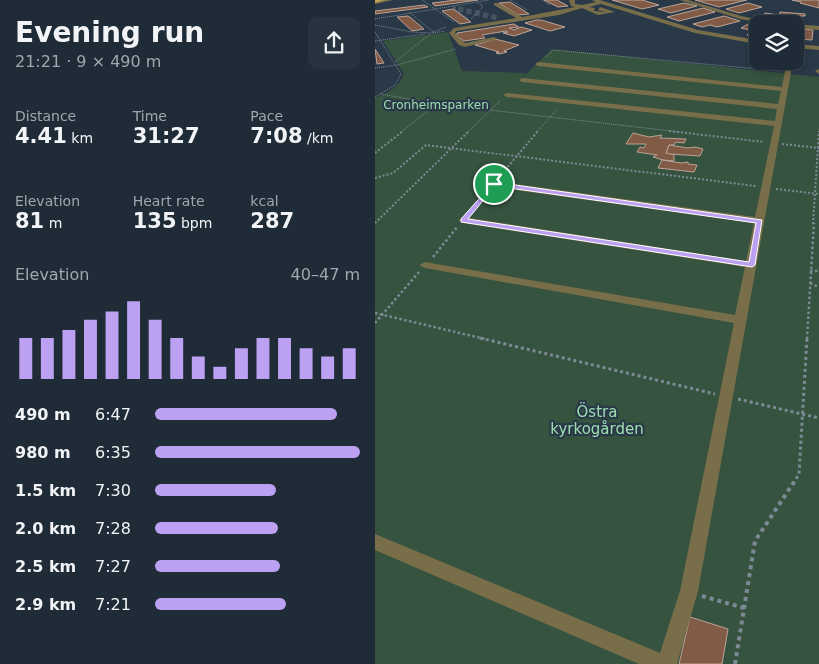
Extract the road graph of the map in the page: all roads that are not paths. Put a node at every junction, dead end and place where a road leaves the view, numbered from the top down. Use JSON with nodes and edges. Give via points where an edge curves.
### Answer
{"nodes":[{"id":1,"x":382,"y":0,"type":"edge"},
{"id":2,"x":390,"y":0,"type":"edge"},
{"id":3,"x":572,"y":0,"type":"edge"},
{"id":4,"x":683,"y":0,"type":"edge"},
{"id":5,"x":375,"y":1,"type":"edge"},
{"id":6,"x":598,"y":1,"type":"edge"},
{"id":7,"x":496,"y":4,"type":"tunnel mouth"},
{"id":8,"x":585,"y":7,"type":"junction"},
{"id":9,"x":593,"y":9,"type":"dead end"},
{"id":10,"x":498,"y":18,"type":"tunnel mouth"},
{"id":11,"x":521,"y":19,"type":"junction"},
{"id":12,"x":749,"y":19,"type":"edge"},
{"id":13,"x":504,"y":22,"type":"junction"},
{"id":14,"x":804,"y":27,"type":"edge"},
{"id":15,"x":819,"y":28,"type":"edge"},
{"id":16,"x":494,"y":38,"type":"dead end"},
{"id":17,"x":749,"y":41,"type":"edge"},
{"id":18,"x":804,"y":47,"type":"edge"},
{"id":19,"x":819,"y":48,"type":"edge"},
{"id":20,"x":538,"y":64,"type":"dead end"},
{"id":21,"x":788,"y":70,"type":"edge"},
{"id":22,"x":522,"y":80,"type":"dead end"},
{"id":23,"x":785,"y":89,"type":"junction"},
{"id":24,"x":507,"y":95,"type":"dead end"},
{"id":25,"x":781,"y":107,"type":"junction"},
{"id":26,"x":778,"y":124,"type":"junction"},
{"id":27,"x":494,"y":184,"type":"road end"},
{"id":28,"x":463,"y":220,"type":"road end"},
{"id":29,"x":760,"y":221,"type":"junction"},
{"id":30,"x":425,"y":265,"type":"road end"},
{"id":31,"x":752,"y":265,"type":"junction"},
{"id":32,"x":741,"y":320,"type":"junction"},
{"id":33,"x":375,"y":542,"type":"edge"},
{"id":34,"x":662,"y":664,"type":"edge"},
{"id":35,"x":667,"y":664,"type":"edge"}],
"edges":[{"from":1,"to":5,"type":"main road"},
{"from":2,"to":5,"type":"street"},
{"from":3,"to":8,"type":"street","via":[[573,4]]},
{"from":4,"to":12,"type":"street"},
{"from":6,"to":8,"type":"street"},
{"from":6,"to":17,"type":"street","via":[[697,32]]},
{"from":7,"to":11,"type":"street"},
{"from":8,"to":9,"type":"street"},
{"from":8,"to":11,"type":"street"},
{"from":10,"to":13,"type":"street"},
{"from":11,"to":13,"type":"street"},
{"from":13,"to":16,"type":"street","via":[[454,30],[452,33],[465,46]]},
{"from":14,"to":15,"type":"street"},
{"from":18,"to":19,"type":"street"},
{"from":20,"to":23,"type":"street"},
{"from":21,"to":23,"type":"street"},
{"from":22,"to":25,"type":"street"},
{"from":23,"to":25,"type":"street"},
{"from":24,"to":26,"type":"street"},
{"from":25,"to":26,"type":"street"},
{"from":26,"to":29,"type":"street"},
{"from":27,"to":29,"type":"street"},
{"from":28,"to":31,"type":"street"},
{"from":29,"to":31,"type":"street"},
{"from":30,"to":32,"type":"street"},
{"from":31,"to":32,"type":"street"},
{"from":32,"to":35,"type":"street","via":[[724,396],[693,593]]},
{"from":33,"to":34,"type":"street"}]}
